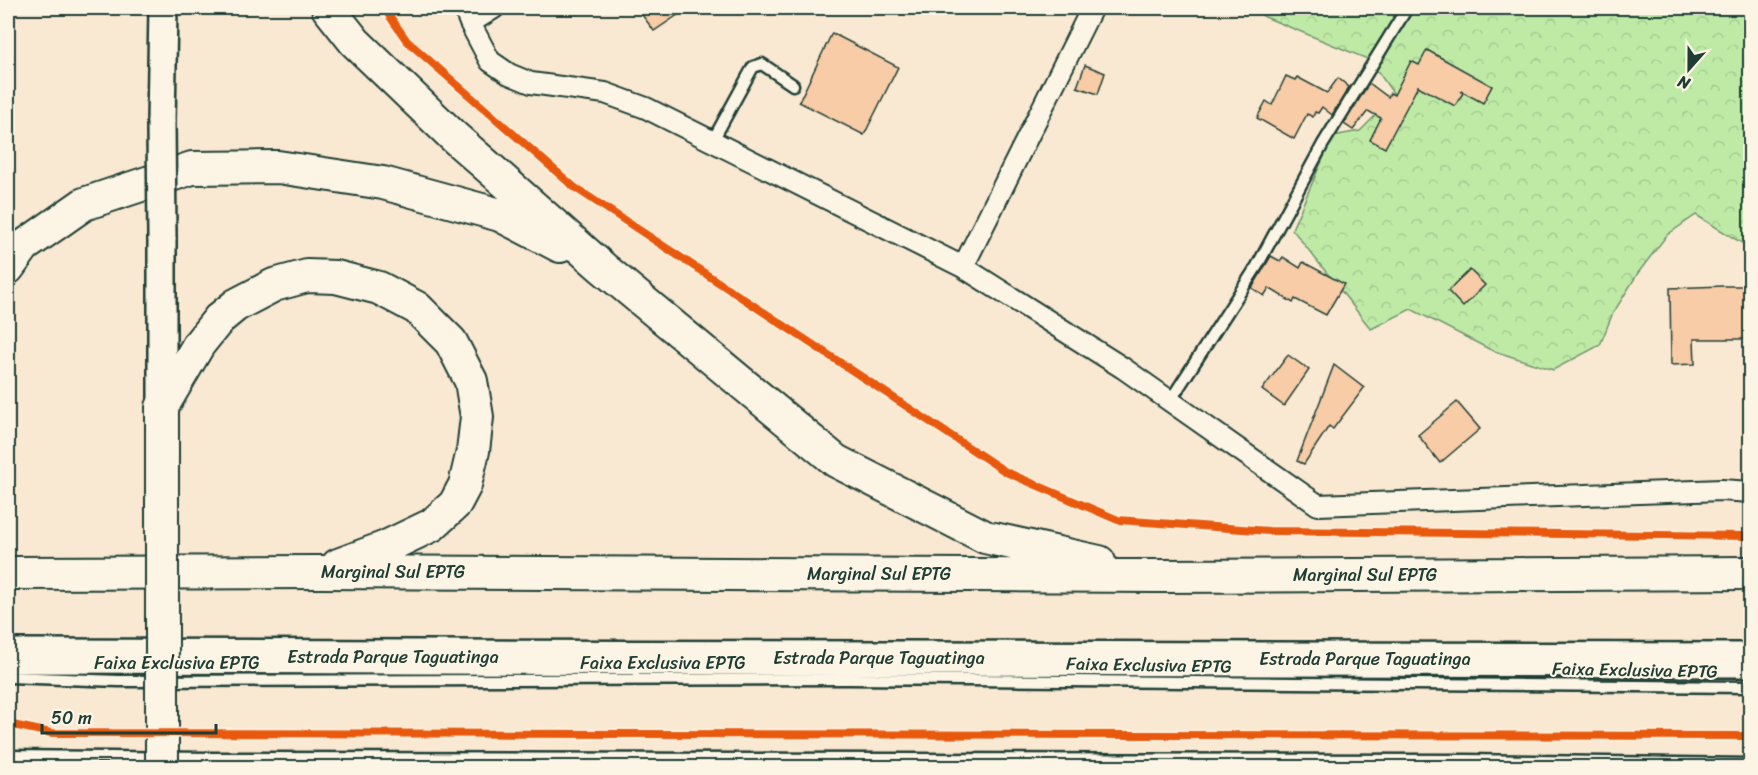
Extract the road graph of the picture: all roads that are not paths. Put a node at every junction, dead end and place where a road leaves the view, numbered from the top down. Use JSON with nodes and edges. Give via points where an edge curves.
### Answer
{"nodes":[{"id":1,"x":163,"y":8,"type":"edge"},
{"id":2,"x":328,"y":8,"type":"edge"},
{"id":3,"x":494,"y":8,"type":"edge"},
{"id":4,"x":1092,"y":8,"type":"edge"},
{"id":5,"x":1407,"y":8,"type":"edge"},
{"id":6,"x":467,"y":15,"type":"edge"},
{"id":7,"x":793,"y":85,"type":"dead end"},
{"id":8,"x":712,"y":142,"type":"junction"},
{"id":9,"x":963,"y":267,"type":"junction"},
{"id":10,"x":8,"y":268,"type":"edge"},
{"id":11,"x":603,"y":268,"type":"junction"},
{"id":12,"x":1170,"y":401,"type":"junction"},
{"id":13,"x":162,"y":407,"type":"junction"},
{"id":14,"x":1750,"y":492,"type":"edge"},
{"id":15,"x":320,"y":572,"type":"junction"},
{"id":16,"x":8,"y":573,"type":"edge"},
{"id":17,"x":1750,"y":573,"type":"edge"},
{"id":18,"x":1159,"y":576,"type":"junction"},
{"id":19,"x":8,"y":656,"type":"edge"},
{"id":20,"x":1750,"y":660,"type":"edge"},
{"id":21,"x":8,"y":677,"type":"edge"},
{"id":22,"x":1750,"y":687,"type":"edge"},
{"id":23,"x":8,"y":756,"type":"edge"},
{"id":24,"x":1750,"y":764,"type":"edge"},
{"id":25,"x":162,"y":768,"type":"edge"}],
"edges":[{"from":1,"to":13,"type":"main road","bridge":true},
{"from":2,"to":11,"type":"main road","via":[[355,42],[453,136]]},
{"from":3,"to":6,"type":"street"},
{"from":4,"to":9,"type":"street"},
{"from":5,"to":12,"type":"lane","via":[[1323,144],[1257,266]]},
{"from":6,"to":8,"type":"street","via":[[490,61],[509,74],[531,83],[605,93],[646,108]]},
{"from":7,"to":8,"type":"lane","via":[[762,64],[753,67]]},
{"from":8,"to":9,"type":"street"},
{"from":9,"to":12,"type":"street"},
{"from":10,"to":11,"type":"main road","via":[[24,246],[84,204],[192,168],[278,167],[383,183],[500,215]]},
{"from":11,"to":18,"type":"main road","via":[[836,460],[985,537]]},
{"from":12,"to":14,"type":"street","via":[[1318,505]]},
{"from":13,"to":15,"type":"main road","via":[[199,344],[219,319],[274,285],[307,276],[336,277],[379,288],[417,308],[451,342],[471,381],[477,417],[465,485],[455,504],[432,525]]},
{"from":13,"to":25,"type":"main road","bridge":true},
{"from":15,"to":16,"type":"main road","name":"Marginal Sul EPTG"},
{"from":15,"to":18,"type":"main road","name":"Marginal Sul EPTG"},
{"from":17,"to":18,"type":"main road","name":"Marginal Sul EPTG"},
{"from":19,"to":20,"type":"highway","name":"Estrada Parque Taguatinga"},
{"from":21,"to":22,"type":"lane","name":"Faixa Exclusiva EPTG","via":[[119,681],[849,679]]},
{"from":23,"to":24,"type":"lane"}]}
